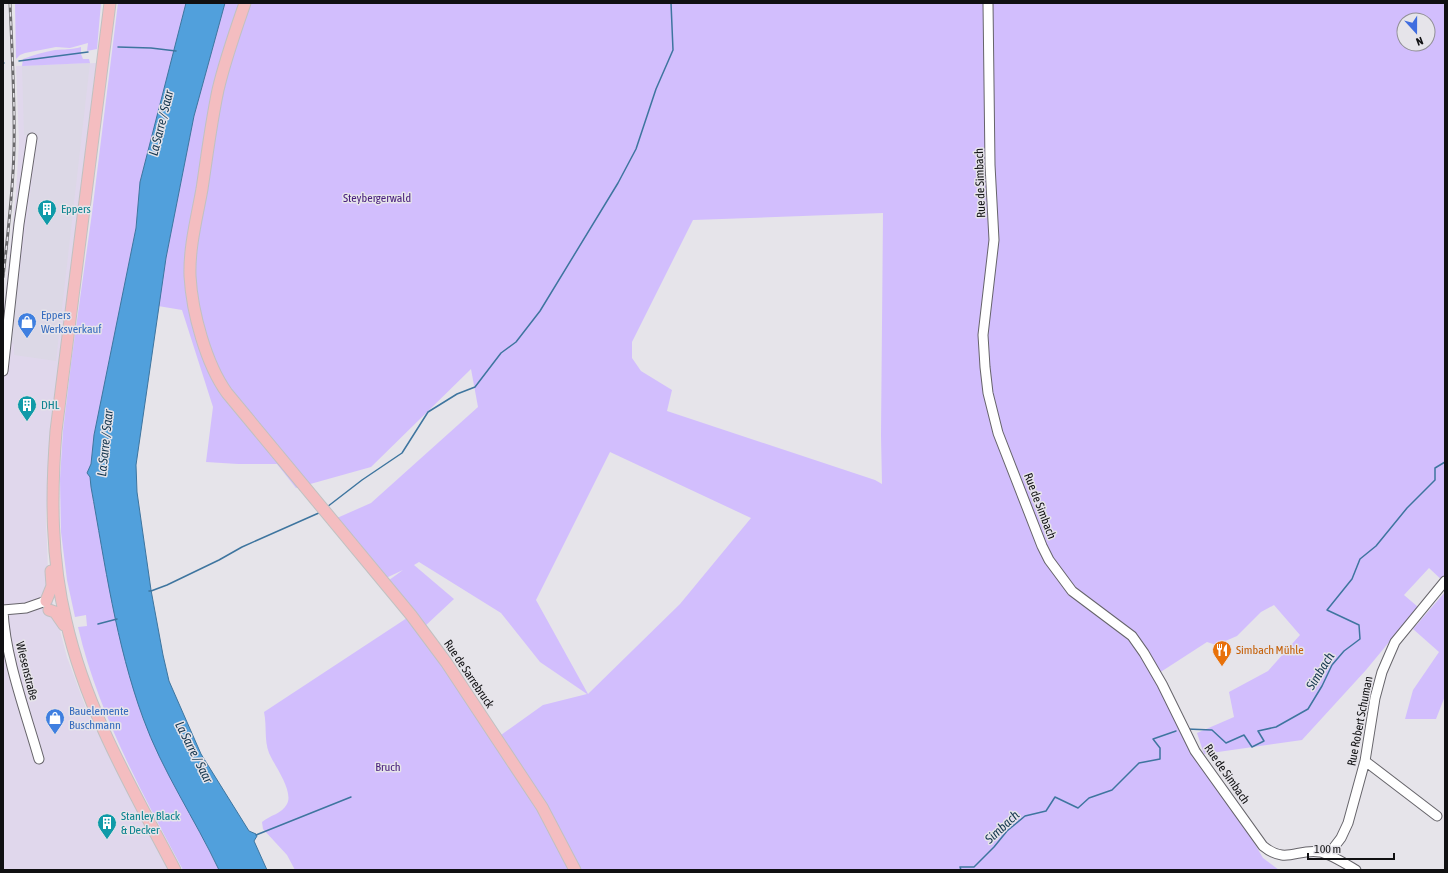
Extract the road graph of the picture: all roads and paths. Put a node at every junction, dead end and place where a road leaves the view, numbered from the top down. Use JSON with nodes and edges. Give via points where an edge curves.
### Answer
{"nodes":[{"id":1,"x":110,"y":3,"type":"edge"},
{"id":2,"x":245,"y":3,"type":"edge"},
{"id":3,"x":988,"y":3,"type":"edge"},
{"id":4,"x":32,"y":138,"type":"dead end"},
{"id":5,"x":3,"y":371,"type":"edge"},
{"id":6,"x":55,"y":549,"type":"junction"},
{"id":7,"x":1445,"y":581,"type":"edge"},
{"id":8,"x":62,"y":603,"type":"junction"},
{"id":9,"x":47,"y":605,"type":"junction"},
{"id":10,"x":3,"y":610,"type":"edge"},
{"id":11,"x":69,"y":632,"type":"junction"},
{"id":12,"x":39,"y":759,"type":"dead end"},
{"id":13,"x":1365,"y":761,"type":"junction"},
{"id":14,"x":1437,"y":816,"type":"dead end"},
{"id":15,"x":1328,"y":855,"type":"junction"},
{"id":16,"x":175,"y":870,"type":"edge"},
{"id":17,"x":575,"y":870,"type":"edge"},
{"id":18,"x":1356,"y":870,"type":"edge"}],
"edges":[{"from":1,"to":6,"type":"main road","via":[[56,431],[52,480]]},
{"from":2,"to":17,"type":"main road","name":"Rue de Sarrebruck","via":[[226,62],[214,112],[192,251],[192,294],[208,356],[222,385],[398,599],[446,662],[542,807]]},
{"from":3,"to":15,"type":"street","name":"Rue de Simbach","via":[[990,165],[994,240],[983,335],[985,368],[998,433],[1042,546],[1072,591],[1132,636],[1162,684],[1195,752],[1263,846],[1277,854],[1291,856],[1319,852]]},
{"from":4,"to":5,"type":"street"},
{"from":6,"to":8,"type":"main road"},
{"from":6,"to":9,"type":"main road","via":[[51,562],[52,586]]},
{"from":7,"to":13,"type":"street","name":"Rue Robert Schuman","via":[[1395,642],[1374,698]]},
{"from":8,"to":9,"type":"main road","via":[[56,600]]},
{"from":8,"to":11,"type":"main road"},
{"from":9,"to":10,"type":"street"},
{"from":9,"to":11,"type":"main road"},
{"from":10,"to":12,"type":"street","name":"Wiesenstraße","via":[[15,678]]},
{"from":11,"to":16,"type":"main road","via":[[83,678],[106,737]]},
{"from":13,"to":14,"type":"street"},
{"from":13,"to":15,"type":"street","name":"Rue Robert Schuman","via":[[1348,823],[1341,838]]},
{"from":15,"to":18,"type":"street","name":"Rue de Simbach"}]}
